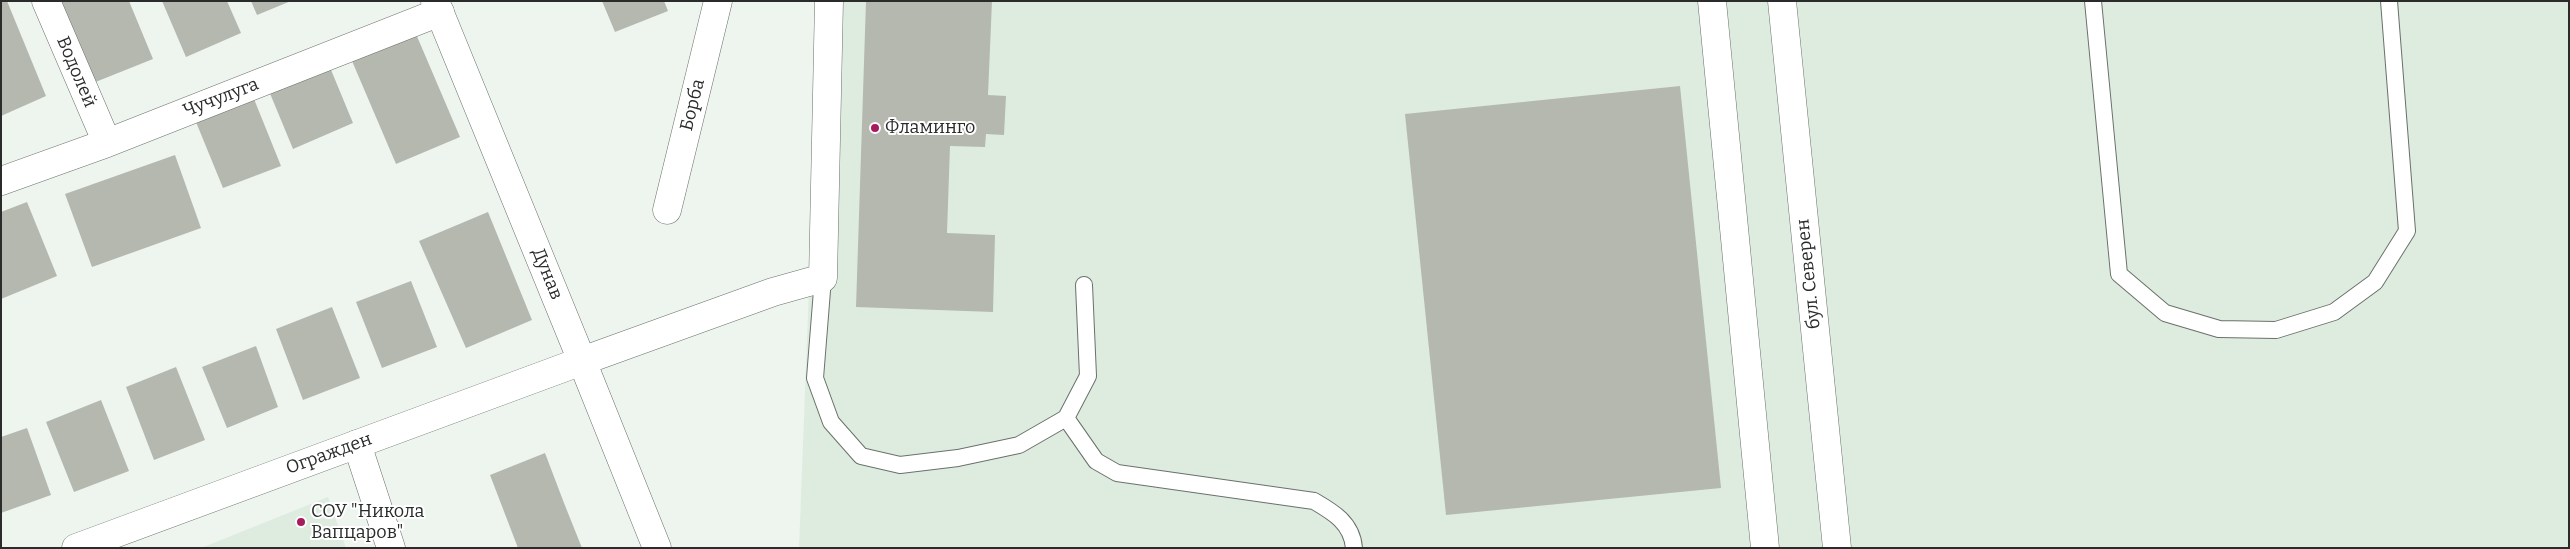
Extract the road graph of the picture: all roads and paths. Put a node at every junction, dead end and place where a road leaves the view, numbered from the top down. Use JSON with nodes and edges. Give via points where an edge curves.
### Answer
{"nodes":[{"id":1,"x":46,"y":1,"type":"edge"},
{"id":2,"x":718,"y":1,"type":"edge"},
{"id":3,"x":829,"y":1,"type":"edge"},
{"id":4,"x":1712,"y":1,"type":"edge"},
{"id":5,"x":1782,"y":1,"type":"edge"},
{"id":6,"x":2093,"y":1,"type":"edge"},
{"id":7,"x":2389,"y":1,"type":"edge"},
{"id":8,"x":437,"y":7,"type":"edge"},
{"id":9,"x":107,"y":142,"type":"junction"},
{"id":10,"x":1,"y":181,"type":"edge"},
{"id":11,"x":667,"y":210,"type":"dead end"},
{"id":12,"x":823,"y":278,"type":"junction"},
{"id":13,"x":1084,"y":285,"type":"dead end"},
{"id":14,"x":582,"y":361,"type":"junction"},
{"id":15,"x":1066,"y":418,"type":"junction"},
{"id":16,"x":357,"y":444,"type":"junction"},
{"id":17,"x":76,"y":548,"type":"edge"},
{"id":18,"x":391,"y":548,"type":"edge"},
{"id":19,"x":657,"y":548,"type":"edge"},
{"id":20,"x":1354,"y":548,"type":"edge"},
{"id":21,"x":1765,"y":548,"type":"edge"},
{"id":22,"x":1837,"y":548,"type":"edge"}],
"edges":[{"from":1,"to":9,"type":"street","name":"Водолей"},
{"from":2,"to":11,"type":"street","name":"Борба"},
{"from":3,"to":12,"type":"street"},
{"from":4,"to":21,"type":"street"},
{"from":5,"to":22,"type":"street","name":"бул. Северен"},
{"from":6,"to":7,"type":"lane","via":[[2119,274],[2165,313],[2219,329],[2276,330],[2334,312],[2375,282],[2407,231]]},
{"from":8,"to":9,"type":"street","name":"Чучулуга"},
{"from":8,"to":14,"type":"street","name":"Дунав"},
{"from":9,"to":10,"type":"street","name":"Чучулуга"},
{"from":12,"to":14,"type":"street","via":[[773,292]]},
{"from":12,"to":15,"type":"lane","via":[[815,378],[831,422],[861,456],[900,465],[958,458],[1020,445]]},
{"from":13,"to":15,"type":"lane","via":[[1088,376]]},
{"from":14,"to":16,"type":"street","name":"Огражден"},
{"from":14,"to":19,"type":"street","name":"Дунав"},
{"from":15,"to":20,"type":"lane","via":[[1096,461],[1117,473],[1314,501],[1338,514],[1354,539]]},
{"from":16,"to":17,"type":"street","name":"Огражден"},
{"from":16,"to":18,"type":"street"}]}
